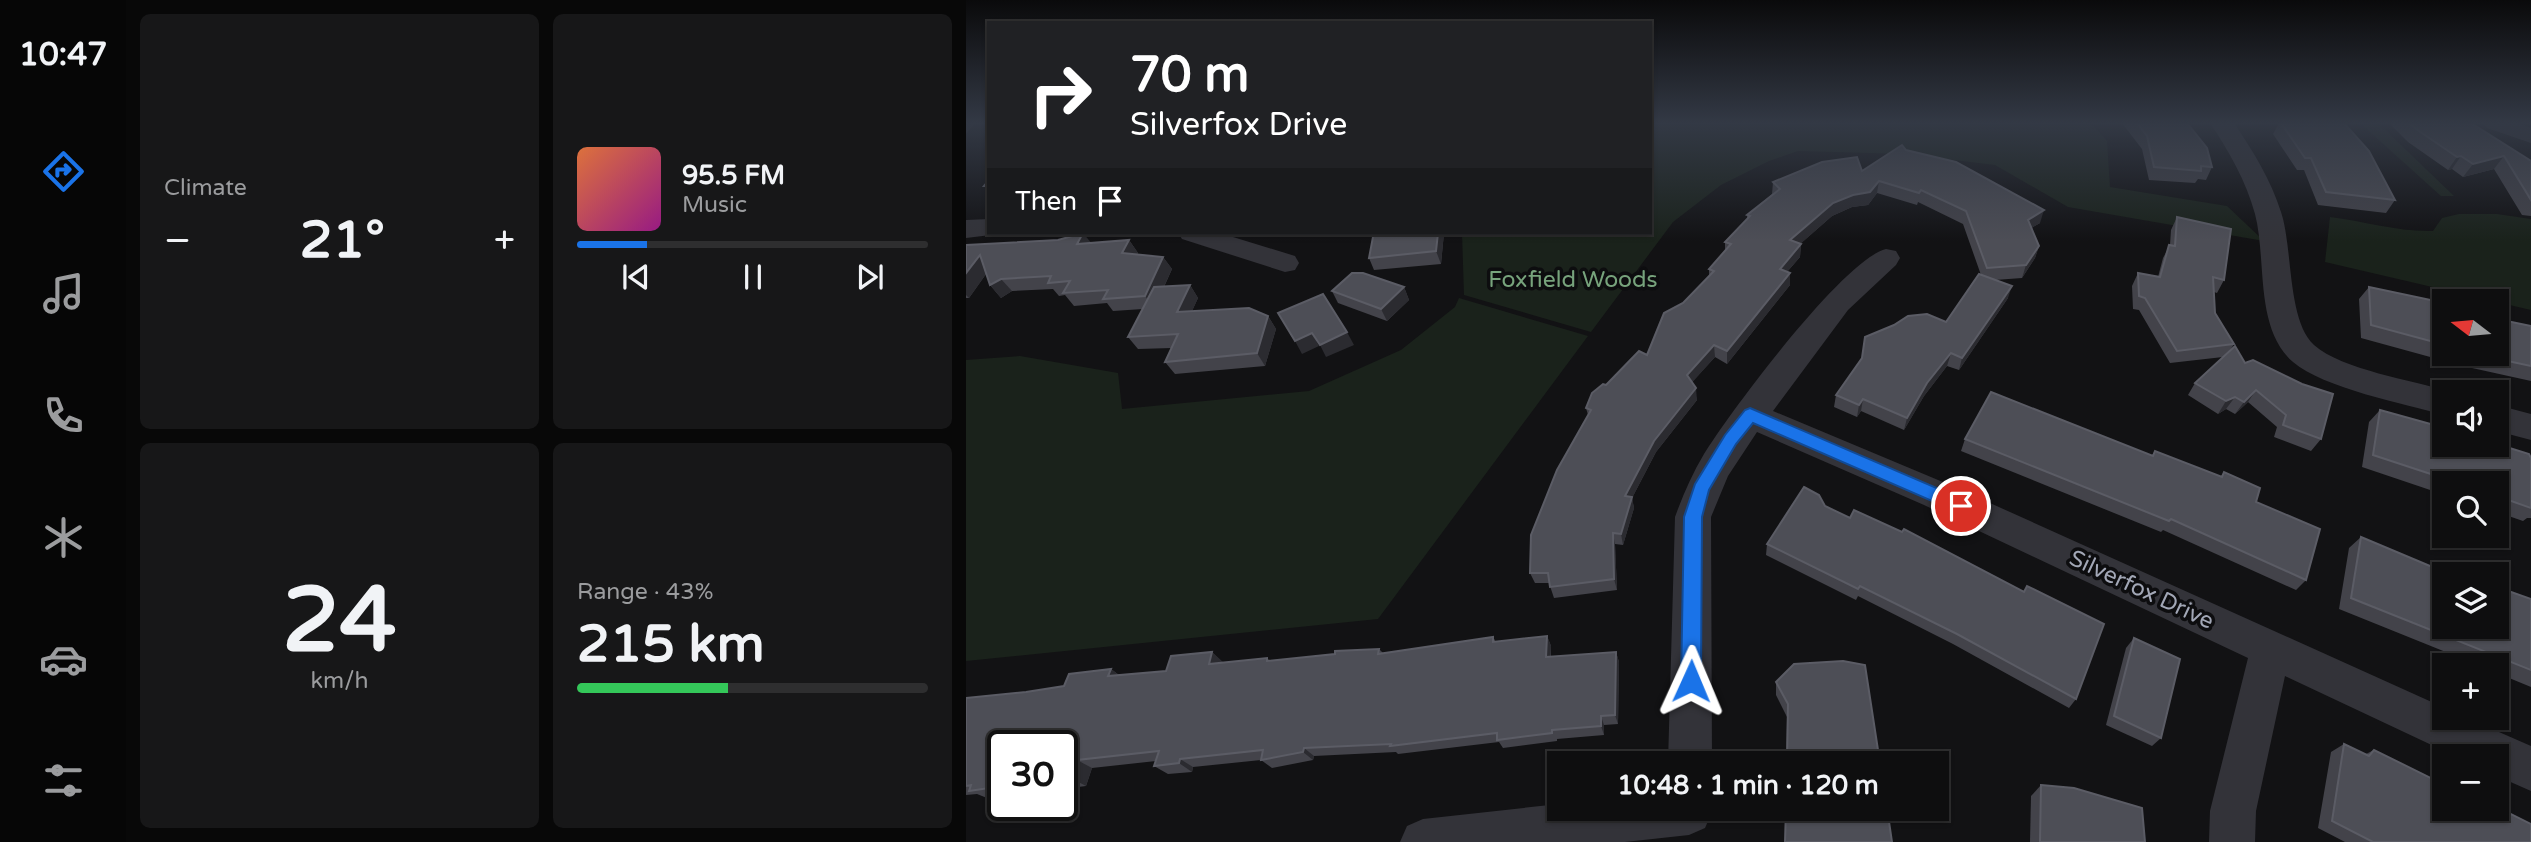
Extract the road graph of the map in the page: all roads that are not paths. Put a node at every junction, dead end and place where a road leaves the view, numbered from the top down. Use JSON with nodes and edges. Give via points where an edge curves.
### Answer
{"nodes":[{"id":1,"x":2247,"y":162,"type":"edge"},
{"id":2,"x":987,"y":228,"type":"edge"},
{"id":3,"x":966,"y":229,"type":"edge"},
{"id":4,"x":1198,"y":235,"type":"edge"},
{"id":5,"x":1886,"y":258,"type":"dead end"},
{"id":6,"x":1285,"y":262,"type":"dead end"},
{"id":7,"x":2432,"y":399,"type":"edge"},
{"id":8,"x":1750,"y":415,"type":"junction"},
{"id":9,"x":2509,"y":421,"type":"edge"},
{"id":10,"x":2531,"y":427,"type":"edge"},
{"id":11,"x":2271,"y":649,"type":"junction"},
{"id":12,"x":1690,"y":751,"type":"edge"},
{"id":13,"x":2531,"y":769,"type":"edge"},
{"id":14,"x":1689,"y":821,"type":"edge"},
{"id":15,"x":1423,"y":842,"type":"edge"},
{"id":16,"x":2232,"y":842,"type":"edge"}],
"edges":[{"from":1,"to":7,"type":"street","via":[[2272,226],[2286,327],[2303,354],[2349,374]]},
{"from":2,"to":3,"type":"street"},
{"from":4,"to":6,"type":"street"},
{"from":5,"to":8,"type":"street","via":[[1857,279],[1832,307]]},
{"from":8,"to":11,"type":"street","name":"Silverfox Drive","via":[[1937,495]]},
{"from":8,"to":12,"type":"street","via":[[1701,489],[1693,517]]},
{"from":9,"to":10,"type":"street"},
{"from":11,"to":13,"type":"street","name":"Silverfox Drive"},
{"from":11,"to":16,"type":"street","via":[[2233,811]]},
{"from":14,"to":15,"type":"street"}]}
